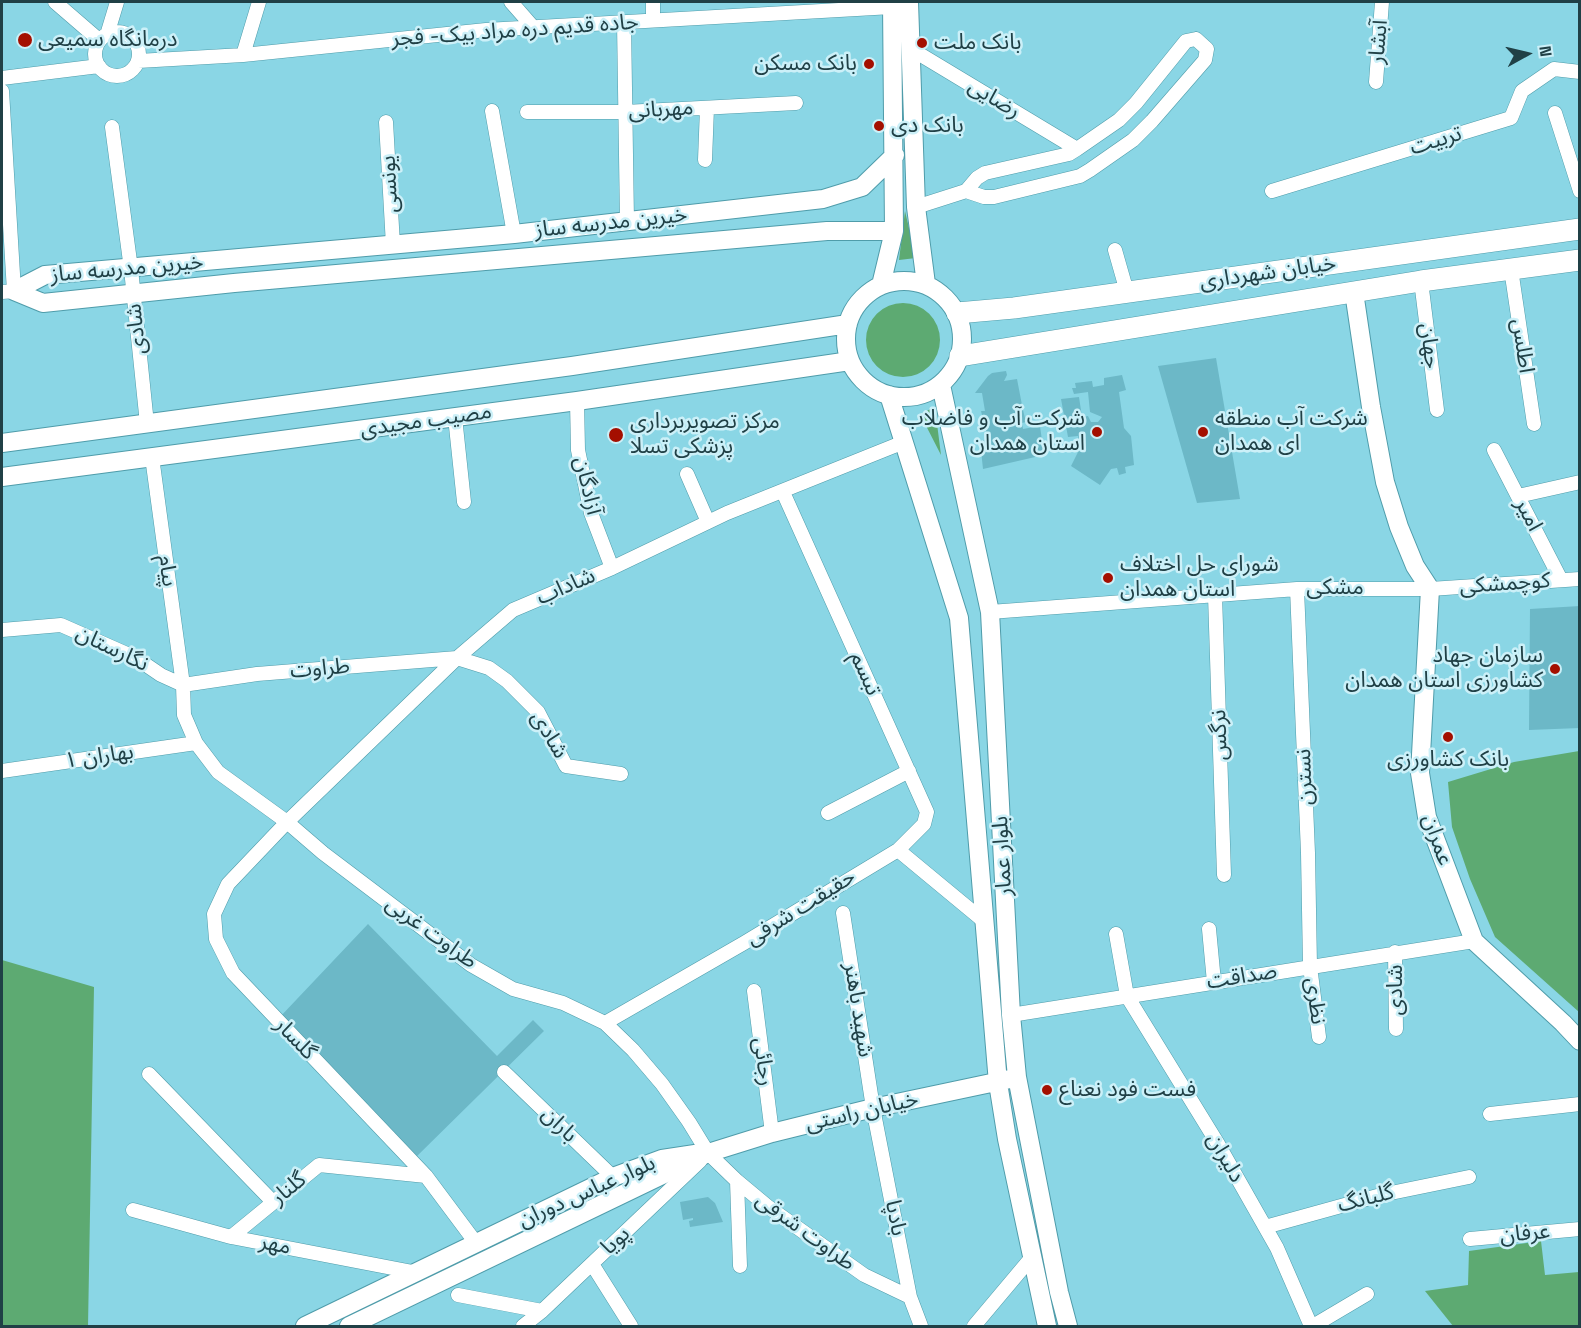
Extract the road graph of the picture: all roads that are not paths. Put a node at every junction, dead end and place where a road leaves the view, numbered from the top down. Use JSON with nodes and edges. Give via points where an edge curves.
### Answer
{"nodes":[{"id":1,"x":55,"y":2,"type":"edge"},
{"id":2,"x":117,"y":2,"type":"edge"},
{"id":3,"x":259,"y":2,"type":"edge"},
{"id":4,"x":511,"y":2,"type":"edge"},
{"id":5,"x":653,"y":2,"type":"edge"},
{"id":6,"x":1382,"y":2,"type":"edge"},
{"id":7,"x":898,"y":3,"type":"edge"},
{"id":8,"x":785,"y":7,"type":"edge"},
{"id":9,"x":653,"y":20,"type":"junction"},
{"id":10,"x":624,"y":22,"type":"junction"},
{"id":11,"x":533,"y":27,"type":"junction"},
{"id":12,"x":103,"y":37,"type":"junction"},
{"id":13,"x":911,"y":49,"type":"junction"},
{"id":14,"x":243,"y":55,"type":"junction"},
{"id":15,"x":138,"y":61,"type":"junction"},
{"id":16,"x":99,"y":66,"type":"junction"},
{"id":17,"x":1580,"y":72,"type":"edge"},
{"id":18,"x":2,"y":78,"type":"edge"},
{"id":19,"x":1376,"y":82,"type":"dead end"},
{"id":20,"x":2,"y":91,"type":"edge"},
{"id":21,"x":796,"y":104,"type":"dead end"},
{"id":22,"x":707,"y":108,"type":"junction"},
{"id":23,"x":492,"y":111,"type":"dead end"},
{"id":24,"x":527,"y":112,"type":"dead end"},
{"id":25,"x":625,"y":112,"type":"junction"},
{"id":26,"x":1555,"y":113,"type":"dead end"},
{"id":27,"x":387,"y":122,"type":"dead end"},
{"id":28,"x":112,"y":127,"type":"dead end"},
{"id":29,"x":1077,"y":149,"type":"junction"},
{"id":30,"x":3,"y":151,"type":"edge"},
{"id":31,"x":895,"y":154,"type":"junction"},
{"id":32,"x":705,"y":160,"type":"dead end"},
{"id":33,"x":966,"y":191,"type":"junction"},
{"id":34,"x":1272,"y":191,"type":"dead end"},
{"id":35,"x":1580,"y":191,"type":"edge"},
{"id":36,"x":823,"y":200,"type":"junction"},
{"id":37,"x":916,"y":207,"type":"junction"},
{"id":38,"x":627,"y":221,"type":"junction"},
{"id":39,"x":1580,"y":229,"type":"edge"},
{"id":40,"x":827,"y":231,"type":"junction"},
{"id":41,"x":894,"y":231,"type":"junction"},
{"id":42,"x":514,"y":234,"type":"junction"},
{"id":43,"x":393,"y":245,"type":"junction"},
{"id":44,"x":1115,"y":250,"type":"dead end"},
{"id":45,"x":1580,"y":260,"type":"edge"},
{"id":46,"x":7,"y":266,"type":"edge"},
{"id":47,"x":131,"y":269,"type":"junction"},
{"id":48,"x":1511,"y":269,"type":"junction"},
{"id":49,"x":1421,"y":281,"type":"junction"},
{"id":50,"x":926,"y":284,"type":"junction"},
{"id":51,"x":881,"y":285,"type":"junction"},
{"id":52,"x":8,"y":291,"type":"edge"},
{"id":53,"x":1127,"y":292,"type":"junction"},
{"id":54,"x":1354,"y":292,"type":"junction"},
{"id":55,"x":133,"y":294,"type":"junction"},
{"id":56,"x":957,"y":313,"type":"junction"},
{"id":57,"x":848,"y":324,"type":"junction"},
{"id":58,"x":960,"y":356,"type":"junction"},
{"id":59,"x":850,"y":361,"type":"junction"},
{"id":60,"x":941,"y":385,"type":"junction"},
{"id":61,"x":889,"y":395,"type":"junction"},
{"id":62,"x":577,"y":400,"type":"junction"},
{"id":63,"x":1437,"y":410,"type":"dead end"},
{"id":64,"x":455,"y":417,"type":"junction"},
{"id":65,"x":147,"y":424,"type":"junction"},
{"id":66,"x":1534,"y":424,"type":"dead end"},
{"id":67,"x":904,"y":442,"type":"junction"},
{"id":68,"x":2,"y":443,"type":"edge"},
{"id":69,"x":1494,"y":450,"type":"dead end"},
{"id":70,"x":152,"y":457,"type":"junction"},
{"id":71,"x":687,"y":474,"type":"dead end"},
{"id":72,"x":2,"y":477,"type":"edge"},
{"id":73,"x":1580,"y":482,"type":"edge"},
{"id":74,"x":783,"y":492,"type":"junction"},
{"id":75,"x":1518,"y":496,"type":"junction"},
{"id":76,"x":464,"y":502,"type":"dead end"},
{"id":77,"x":708,"y":522,"type":"junction"},
{"id":78,"x":612,"y":568,"type":"junction"},
{"id":79,"x":1580,"y":579,"type":"edge"},
{"id":80,"x":1561,"y":580,"type":"junction"},
{"id":81,"x":1297,"y":589,"type":"junction"},
{"id":82,"x":1430,"y":589,"type":"junction"},
{"id":83,"x":1215,"y":595,"type":"junction"},
{"id":84,"x":990,"y":612,"type":"junction"},
{"id":85,"x":2,"y":630,"type":"edge"},
{"id":86,"x":457,"y":658,"type":"junction"},
{"id":87,"x":183,"y":684,"type":"junction"},
{"id":88,"x":196,"y":743,"type":"junction"},
{"id":89,"x":2,"y":771,"type":"edge"},
{"id":90,"x":909,"y":771,"type":"junction"},
{"id":91,"x":621,"y":774,"type":"dead end"},
{"id":92,"x":828,"y":813,"type":"dead end"},
{"id":93,"x":287,"y":822,"type":"junction"},
{"id":94,"x":898,"y":850,"type":"junction"},
{"id":95,"x":1224,"y":875,"type":"dead end"},
{"id":96,"x":843,"y":913,"type":"dead end"},
{"id":97,"x":984,"y":922,"type":"junction"},
{"id":98,"x":1209,"y":929,"type":"dead end"},
{"id":99,"x":1116,"y":934,"type":"dead end"},
{"id":100,"x":1474,"y":941,"type":"junction"},
{"id":101,"x":1395,"y":952,"type":"junction"},
{"id":102,"x":1310,"y":966,"type":"junction"},
{"id":103,"x":1214,"y":982,"type":"junction"},
{"id":104,"x":754,"y":991,"type":"dead end"},
{"id":105,"x":1127,"y":996,"type":"junction"},
{"id":106,"x":1011,"y":1015,"type":"junction"},
{"id":107,"x":605,"y":1023,"type":"junction"},
{"id":108,"x":1396,"y":1029,"type":"dead end"},
{"id":109,"x":1319,"y":1037,"type":"dead end"},
{"id":110,"x":1580,"y":1041,"type":"edge"},
{"id":111,"x":504,"y":1072,"type":"dead end"},
{"id":112,"x":150,"y":1074,"type":"dead end"},
{"id":113,"x":1017,"y":1077,"type":"junction"},
{"id":114,"x":998,"y":1083,"type":"junction"},
{"id":115,"x":1580,"y":1104,"type":"edge"},
{"id":116,"x":873,"y":1108,"type":"junction"},
{"id":117,"x":1490,"y":1114,"type":"dead end"},
{"id":118,"x":772,"y":1133,"type":"junction"},
{"id":119,"x":708,"y":1153,"type":"junction"},
{"id":120,"x":426,"y":1176,"type":"junction"},
{"id":121,"x":613,"y":1177,"type":"junction"},
{"id":122,"x":1470,"y":1177,"type":"dead end"},
{"id":123,"x":736,"y":1182,"type":"junction"},
{"id":124,"x":273,"y":1202,"type":"junction"},
{"id":125,"x":133,"y":1210,"type":"dead end"},
{"id":126,"x":1264,"y":1227,"type":"junction"},
{"id":127,"x":1580,"y":1229,"type":"edge"},
{"id":128,"x":231,"y":1237,"type":"junction"},
{"id":129,"x":1470,"y":1239,"type":"dead end"},
{"id":130,"x":476,"y":1243,"type":"junction"},
{"id":131,"x":1032,"y":1257,"type":"junction"},
{"id":132,"x":592,"y":1264,"type":"junction"},
{"id":133,"x":740,"y":1266,"type":"dead end"},
{"id":134,"x":419,"y":1273,"type":"junction"},
{"id":135,"x":1367,"y":1294,"type":"dead end"},
{"id":136,"x":458,"y":1295,"type":"dead end"},
{"id":137,"x":910,"y":1297,"type":"junction"},
{"id":138,"x":542,"y":1311,"type":"junction"},
{"id":139,"x":305,"y":1326,"type":"edge"},
{"id":140,"x":349,"y":1326,"type":"edge"},
{"id":141,"x":523,"y":1326,"type":"edge"},
{"id":142,"x":631,"y":1326,"type":"edge"},
{"id":143,"x":921,"y":1326,"type":"edge"},
{"id":144,"x":974,"y":1326,"type":"edge"},
{"id":145,"x":1047,"y":1326,"type":"edge"},
{"id":146,"x":1068,"y":1326,"type":"edge"},
{"id":147,"x":1312,"y":1326,"type":"edge"}],
"edges":[{"from":1,"to":12,"type":"street"},
{"from":2,"to":12,"type":"street"},
{"from":3,"to":14,"type":"street"},
{"from":4,"to":11,"type":"street"},
{"from":5,"to":9,"type":"street"},
{"from":6,"to":19,"type":"street","name":"آبشار"},
{"from":7,"to":8,"type":"street","name":"جاده قدیم دره مراد بیک- فجر"},
{"from":7,"to":13,"type":"main road"},
{"from":7,"to":31,"type":"main road"},
{"from":8,"to":9,"type":"street","name":"جاده قدیم دره مراد بیک- فجر"},
{"from":9,"to":10,"type":"street","name":"جاده قدیم دره مراد بیک- فجر"},
{"from":10,"to":11,"type":"street","name":"جاده قدیم دره مراد بیک- فجر"},
{"from":10,"to":25,"type":"street"},
{"from":11,"to":14,"type":"street","name":"جاده قدیم دره مراد بیک- فجر"},
{"from":12,"to":15,"type":"street","via":[[120,32],[131,36],[138,45]]},
{"from":12,"to":16,"type":"street","via":[[95,51]]},
{"from":13,"to":29,"type":"street","name":"رضایی"},
{"from":13,"to":37,"type":"main road"},
{"from":14,"to":15,"type":"street","name":"جاده قدیم دره مراد بیک- فجر"},
{"from":15,"to":16,"type":"street","via":[[126,75],[114,76]]},
{"from":16,"to":18,"type":"street"},
{"from":17,"to":34,"type":"street","name":"تربیت","via":[[1554,69],[1522,91],[1511,118]]},
{"from":20,"to":30,"type":"street"},
{"from":21,"to":22,"type":"street","name":"مهربانی"},
{"from":22,"to":25,"type":"street","name":"مهربانی"},
{"from":22,"to":32,"type":"street"},
{"from":23,"to":42,"type":"street"},
{"from":24,"to":25,"type":"street","name":"مهربانی"},
{"from":25,"to":38,"type":"street"},
{"from":26,"to":35,"type":"street"},
{"from":27,"to":43,"type":"street","name":"یونسی"},
{"from":28,"to":47,"type":"street","name":"شادی"},
{"from":29,"to":33,"type":"street","via":[[985,173]]},
{"from":29,"to":33,"type":"street","via":[[1125,114],[1186,41],[1196,39],[1207,49],[1204,60],[1133,140],[1080,176],[994,197]]},
{"from":30,"to":46,"type":"street"},
{"from":31,"to":36,"type":"main road","name":"خیرین مدرسه ساز","via":[[862,187]]},
{"from":31,"to":41,"type":"main road"},
{"from":33,"to":37,"type":"street"},
{"from":36,"to":38,"type":"main road","name":"خیرین مدرسه ساز"},
{"from":36,"to":40,"type":"main road"},
{"from":37,"to":50,"type":"main road"},
{"from":38,"to":42,"type":"main road","name":"خیرین مدرسه ساز"},
{"from":39,"to":53,"type":"main road","name":"خیابان شهرداری"},
{"from":40,"to":41,"type":"main road","name":"خیرین مدرسه ساز"},
{"from":40,"to":55,"type":"main road","name":"خیرین مدرسه ساز"},
{"from":41,"to":51,"type":"main road"},
{"from":42,"to":43,"type":"main road","name":"خیرین مدرسه ساز"},
{"from":43,"to":47,"type":"main road","name":"خیرین مدرسه ساز"},
{"from":44,"to":53,"type":"street"},
{"from":45,"to":48,"type":"main road","name":"خیابان شهرداری"},
{"from":46,"to":52,"type":"street"},
{"from":47,"to":52,"type":"main road","name":"خیرین مدرسه ساز","via":[[45,275]]},
{"from":47,"to":55,"type":"street","name":"شادی"},
{"from":48,"to":49,"type":"main road","name":"خیابان شهرداری"},
{"from":48,"to":66,"type":"street","name":"اطلس"},
{"from":49,"to":54,"type":"main road","name":"خیابان شهرداری"},
{"from":49,"to":63,"type":"street","name":"جهان"},
{"from":50,"to":51,"type":"main road","via":[[911,280]]},
{"from":50,"to":56,"type":"main road","via":[[944,296]]},
{"from":51,"to":57,"type":"main road","via":[[860,301]]},
{"from":52,"to":55,"type":"main road","name":"خیرین مدرسه ساز","via":[[43,303]]},
{"from":53,"to":56,"type":"main road","name":"خیابان شهرداری"},
{"from":54,"to":58,"type":"main road","name":"خیابان شهرداری"},
{"from":54,"to":82,"type":"main road","via":[[1385,482],[1415,566]]},
{"from":55,"to":65,"type":"street","name":"شادی"},
{"from":56,"to":58,"type":"main road","via":[[963,341]]},
{"from":57,"to":59,"type":"main road","via":[[846,343]]},
{"from":57,"to":65,"type":"main road","name":"مصیب مجیدی"},
{"from":58,"to":60,"type":"main road"},
{"from":59,"to":61,"type":"main road","via":[[859,376]]},
{"from":59,"to":62,"type":"main road","name":"مصیب مجیدی"},
{"from":60,"to":61,"type":"main road","via":[[925,394]]},
{"from":60,"to":84,"type":"main road","name":"بلوار عمار"},
{"from":61,"to":67,"type":"main road","name":"بلوار عمار"},
{"from":62,"to":64,"type":"main road","name":"مصیب مجیدی"},
{"from":62,"to":78,"type":"street","name":"آزادگان","via":[[578,450],[591,513]]},
{"from":64,"to":70,"type":"main road","name":"مصیب مجیدی"},
{"from":64,"to":76,"type":"street"},
{"from":65,"to":68,"type":"main road","name":"مصیب مجیدی"},
{"from":67,"to":74,"type":"street","name":"شاداب"},
{"from":67,"to":97,"type":"main road","name":"بلوار عمار","via":[[959,618]]},
{"from":69,"to":75,"type":"street","name":"امیر"},
{"from":70,"to":72,"type":"main road","name":"مصیب مجیدی"},
{"from":70,"to":87,"type":"street","name":"پیام"},
{"from":71,"to":77,"type":"street"},
{"from":73,"to":75,"type":"street"},
{"from":74,"to":77,"type":"street","name":"شاداب"},
{"from":74,"to":90,"type":"street","name":"تبسم"},
{"from":75,"to":80,"type":"street","name":"امیر"},
{"from":77,"to":78,"type":"street","name":"شاداب"},
{"from":78,"to":86,"type":"street","name":"شاداب","via":[[513,610]]},
{"from":79,"to":80,"type":"street","name":"کوچمشکی"},
{"from":80,"to":82,"type":"street","name":"کوچمشکی"},
{"from":81,"to":82,"type":"street","name":"مشکی"},
{"from":81,"to":83,"type":"street","name":"مشکی"},
{"from":81,"to":102,"type":"street","name":"نسترن"},
{"from":82,"to":100,"type":"main road","name":"عمران","via":[[1420,773],[1427,817]]},
{"from":83,"to":84,"type":"street","name":"مشکی"},
{"from":83,"to":95,"type":"street","name":"نرگس"},
{"from":84,"to":106,"type":"main road","name":"بلوار عمار"},
{"from":85,"to":87,"type":"street","name":"نگارستان","via":[[61,625]]},
{"from":86,"to":87,"type":"street","name":"طراوت"},
{"from":86,"to":91,"type":"street","name":"شادی","via":[[489,668],[507,681],[538,712],[566,766]]},
{"from":86,"to":93,"type":"street","name":"شاداب"},
{"from":87,"to":88,"type":"street","name":"طراوت غربی","via":[[184,715]]},
{"from":88,"to":89,"type":"street","name":"بهاران ۱"},
{"from":88,"to":93,"type":"street","name":"طراوت غربی","via":[[218,772]]},
{"from":90,"to":92,"type":"street"},
{"from":90,"to":94,"type":"street","name":"تبسم","via":[[927,812],[924,824]]},
{"from":93,"to":107,"type":"street","name":"طراوت غربی","via":[[471,965],[513,989],[563,1003]]},
{"from":93,"to":120,"type":"street","name":"گلسار","via":[[228,884],[214,914],[216,939],[233,974]]},
{"from":94,"to":97,"type":"street"},
{"from":94,"to":107,"type":"street","name":"حقیقت شرفی"},
{"from":96,"to":116,"type":"street","name":"شهید باهنر"},
{"from":97,"to":114,"type":"main road","name":"بلوار عمار"},
{"from":98,"to":103,"type":"street"},
{"from":99,"to":105,"type":"street"},
{"from":100,"to":101,"type":"street","name":"صداقت"},
{"from":100,"to":110,"type":"main road","name":"عمران"},
{"from":101,"to":102,"type":"street","name":"صداقت"},
{"from":101,"to":108,"type":"street","name":"شادی"},
{"from":102,"to":103,"type":"street","name":"صداقت"},
{"from":102,"to":109,"type":"street","name":"نظری"},
{"from":103,"to":105,"type":"street","name":"صداقت"},
{"from":104,"to":118,"type":"street","name":"رجائی"},
{"from":105,"to":106,"type":"street","name":"صداقت"},
{"from":105,"to":126,"type":"street","name":"دلیران"},
{"from":106,"to":113,"type":"main road","name":"بلوار عمار"},
{"from":107,"to":119,"type":"street","name":"طراوت غربی","via":[[662,1084]]},
{"from":111,"to":121,"type":"street","name":"باران"},
{"from":112,"to":124,"type":"street"},
{"from":113,"to":114,"type":"main road","name":"خیابان راستی"},
{"from":113,"to":146,"type":"main road","name":"بلوار عمار"},
{"from":114,"to":116,"type":"main road","name":"خیابان راستی"},
{"from":114,"to":131,"type":"main road","name":"بلوار عمار"},
{"from":115,"to":117,"type":"street"},
{"from":116,"to":118,"type":"main road","name":"خیابان راستی"},
{"from":116,"to":137,"type":"street","name":"بادپا"},
{"from":118,"to":119,"type":"main road","name":"خیابان راستی"},
{"from":119,"to":121,"type":"main road","name":"بلوار عباس دوران","via":[[662,1159]]},
{"from":119,"to":123,"type":"street","name":"طراوت شرقی"},
{"from":119,"to":132,"type":"street","name":"پویا"},
{"from":119,"to":140,"type":"main road","name":"بلوار عباس دوران"},
{"from":120,"to":124,"type":"street","name":"گلنار","via":[[319,1165]]},
{"from":120,"to":130,"type":"street","name":"گلسار"},
{"from":121,"to":130,"type":"main road","name":"بلوار عباس دوران"},
{"from":122,"to":126,"type":"street","name":"گلبانگ","via":[[1380,1195]]},
{"from":123,"to":133,"type":"street"},
{"from":123,"to":137,"type":"street","name":"طراوت شرقی","via":[[864,1275]]},
{"from":124,"to":128,"type":"street","name":"گلنار"},
{"from":125,"to":128,"type":"street","name":"مهر"},
{"from":126,"to":147,"type":"street","name":"دلیران"},
{"from":127,"to":129,"type":"street","name":"عرفان"},
{"from":128,"to":134,"type":"street","name":"مهر"},
{"from":130,"to":134,"type":"main road","name":"بلوار عباس دوران"},
{"from":131,"to":144,"type":"street"},
{"from":131,"to":145,"type":"main road","name":"بلوار عمار"},
{"from":132,"to":138,"type":"street","name":"پویا"},
{"from":132,"to":142,"type":"street"},
{"from":134,"to":139,"type":"main road","name":"بلوار عباس دوران"},
{"from":135,"to":147,"type":"street"},
{"from":136,"to":138,"type":"street"},
{"from":137,"to":143,"type":"street","name":"بادپا"},
{"from":138,"to":141,"type":"street","name":"پویا"}]}
